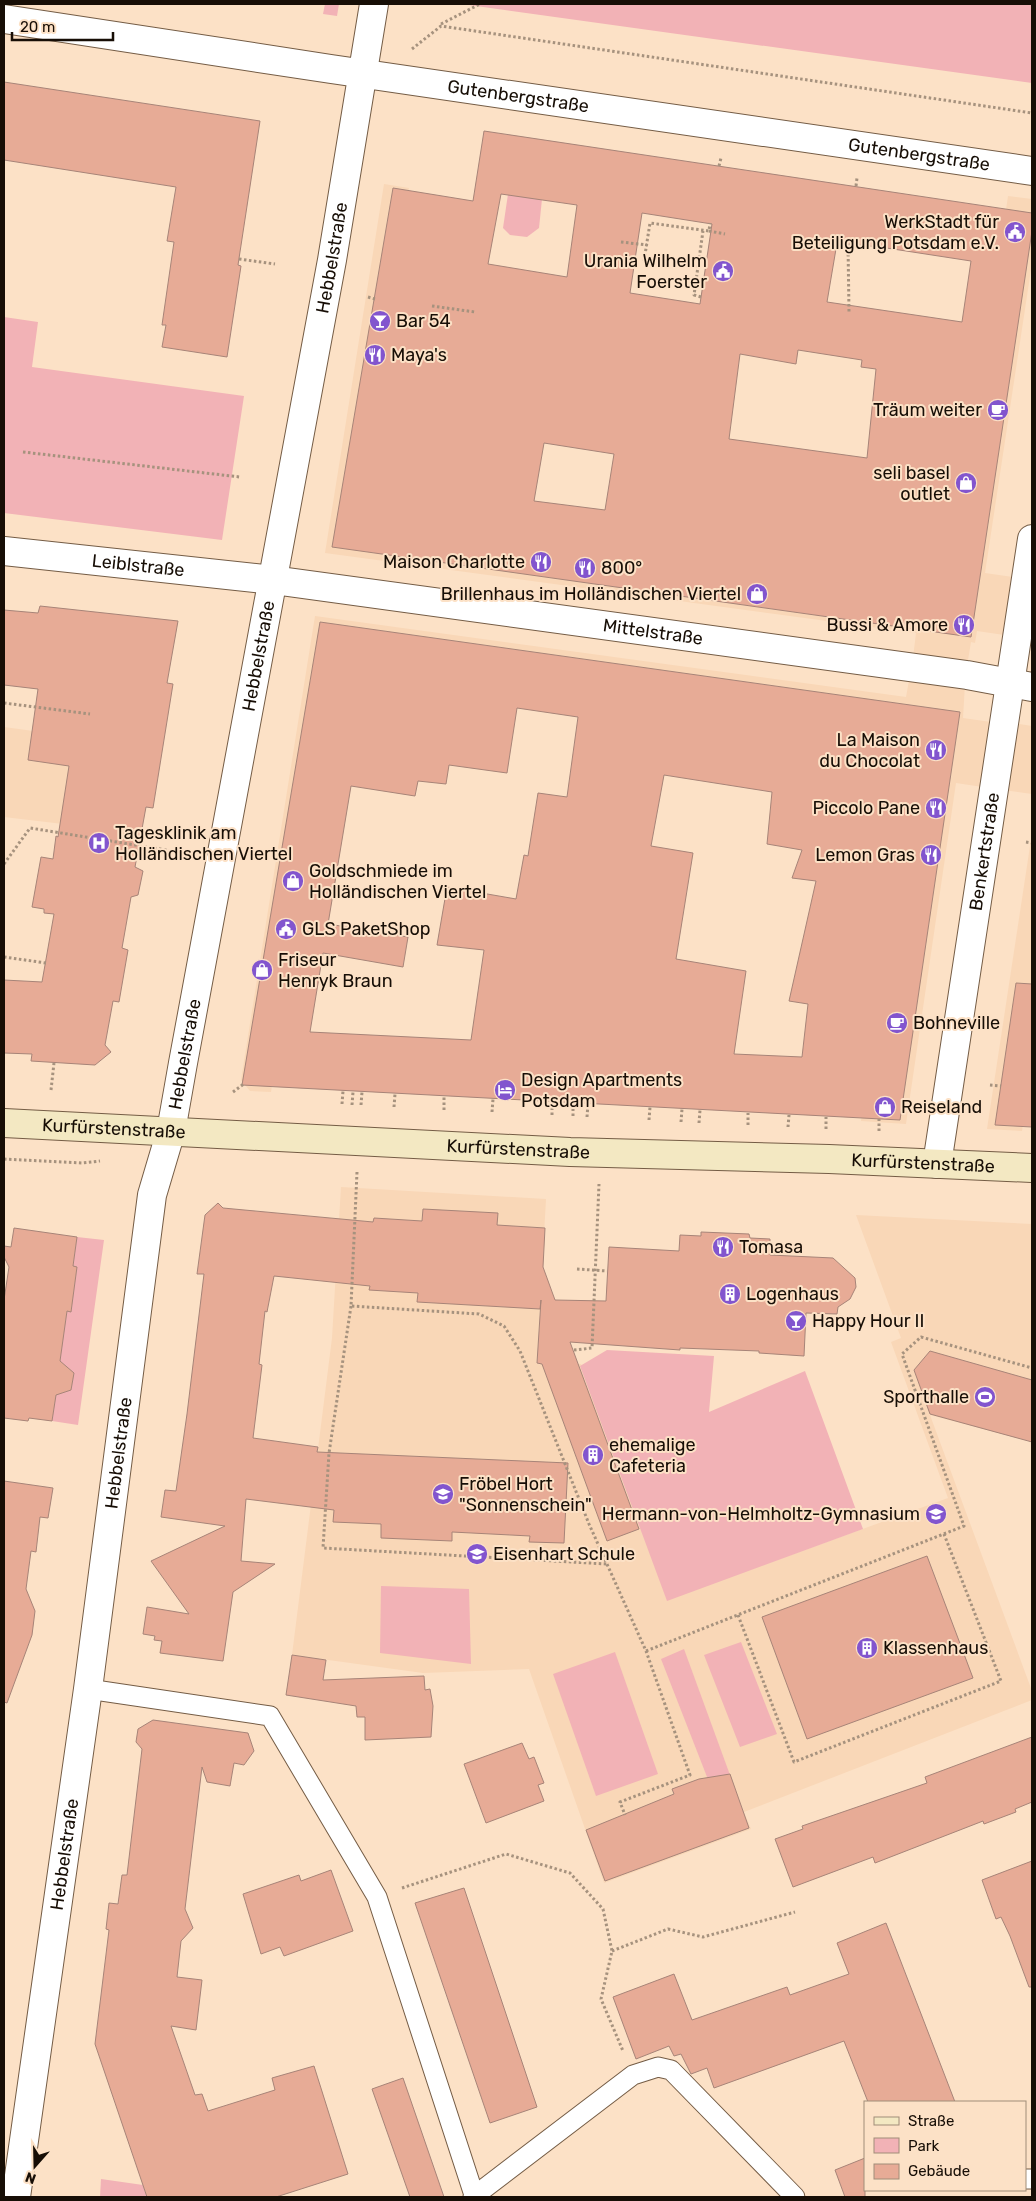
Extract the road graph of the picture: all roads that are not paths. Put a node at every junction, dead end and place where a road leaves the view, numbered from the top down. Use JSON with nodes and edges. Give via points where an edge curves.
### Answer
{"nodes":[{"id":1,"x":374,"y":4,"type":"edge"},
{"id":2,"x":4,"y":19,"type":"edge"},
{"id":3,"x":364,"y":74,"type":"junction"},
{"id":4,"x":1032,"y":171,"type":"edge"},
{"id":5,"x":1032,"y":540,"type":"edge"},
{"id":6,"x":4,"y":552,"type":"edge"},
{"id":7,"x":273,"y":580,"type":"junction"},
{"id":8,"x":1022,"y":685,"type":"edge"},
{"id":9,"x":4,"y":1123,"type":"edge"},
{"id":10,"x":170,"y":1131,"type":"junction"},
{"id":11,"x":937,"y":1164,"type":"junction"},
{"id":12,"x":1032,"y":1168,"type":"edge"},
{"id":13,"x":88,"y":1689,"type":"junction"},
{"id":14,"x":474,"y":2196,"type":"edge"},
{"id":15,"x":16,"y":2197,"type":"edge"},
{"id":16,"x":795,"y":2197,"type":"edge"}],
"edges":[{"from":1,"to":3,"type":"street","name":"Hebbelstraße"},
{"from":2,"to":3,"type":"street","name":"Gutenbergstraße"},
{"from":3,"to":4,"type":"street","name":"Gutenbergstraße"},
{"from":3,"to":7,"type":"street","name":"Hebbelstraße"},
{"from":5,"to":8,"type":"street","name":"Benkertstraße"},
{"from":6,"to":7,"type":"street","name":"Leiblstraße"},
{"from":7,"to":8,"type":"street","name":"Mittelstraße"},
{"from":7,"to":10,"type":"street","name":"Hebbelstraße"},
{"from":8,"to":11,"type":"street","name":"Benkertstraße"},
{"from":9,"to":10,"type":"street","name":"Kurfürstenstraße"},
{"from":10,"to":11,"type":"street","name":"Kurfürstenstraße","via":[[570,1152]]},
{"from":10,"to":13,"type":"street","name":"Hebbelstraße","via":[[152,1195]]},
{"from":11,"to":12,"type":"street","name":"Kurfürstenstraße"},
{"from":13,"to":14,"type":"lane","via":[[270,1716],[376,1897]]},
{"from":13,"to":15,"type":"street","name":"Hebbelstraße"},
{"from":14,"to":16,"type":"lane","via":[[633,2075],[658,2067],[671,2070]]}]}
